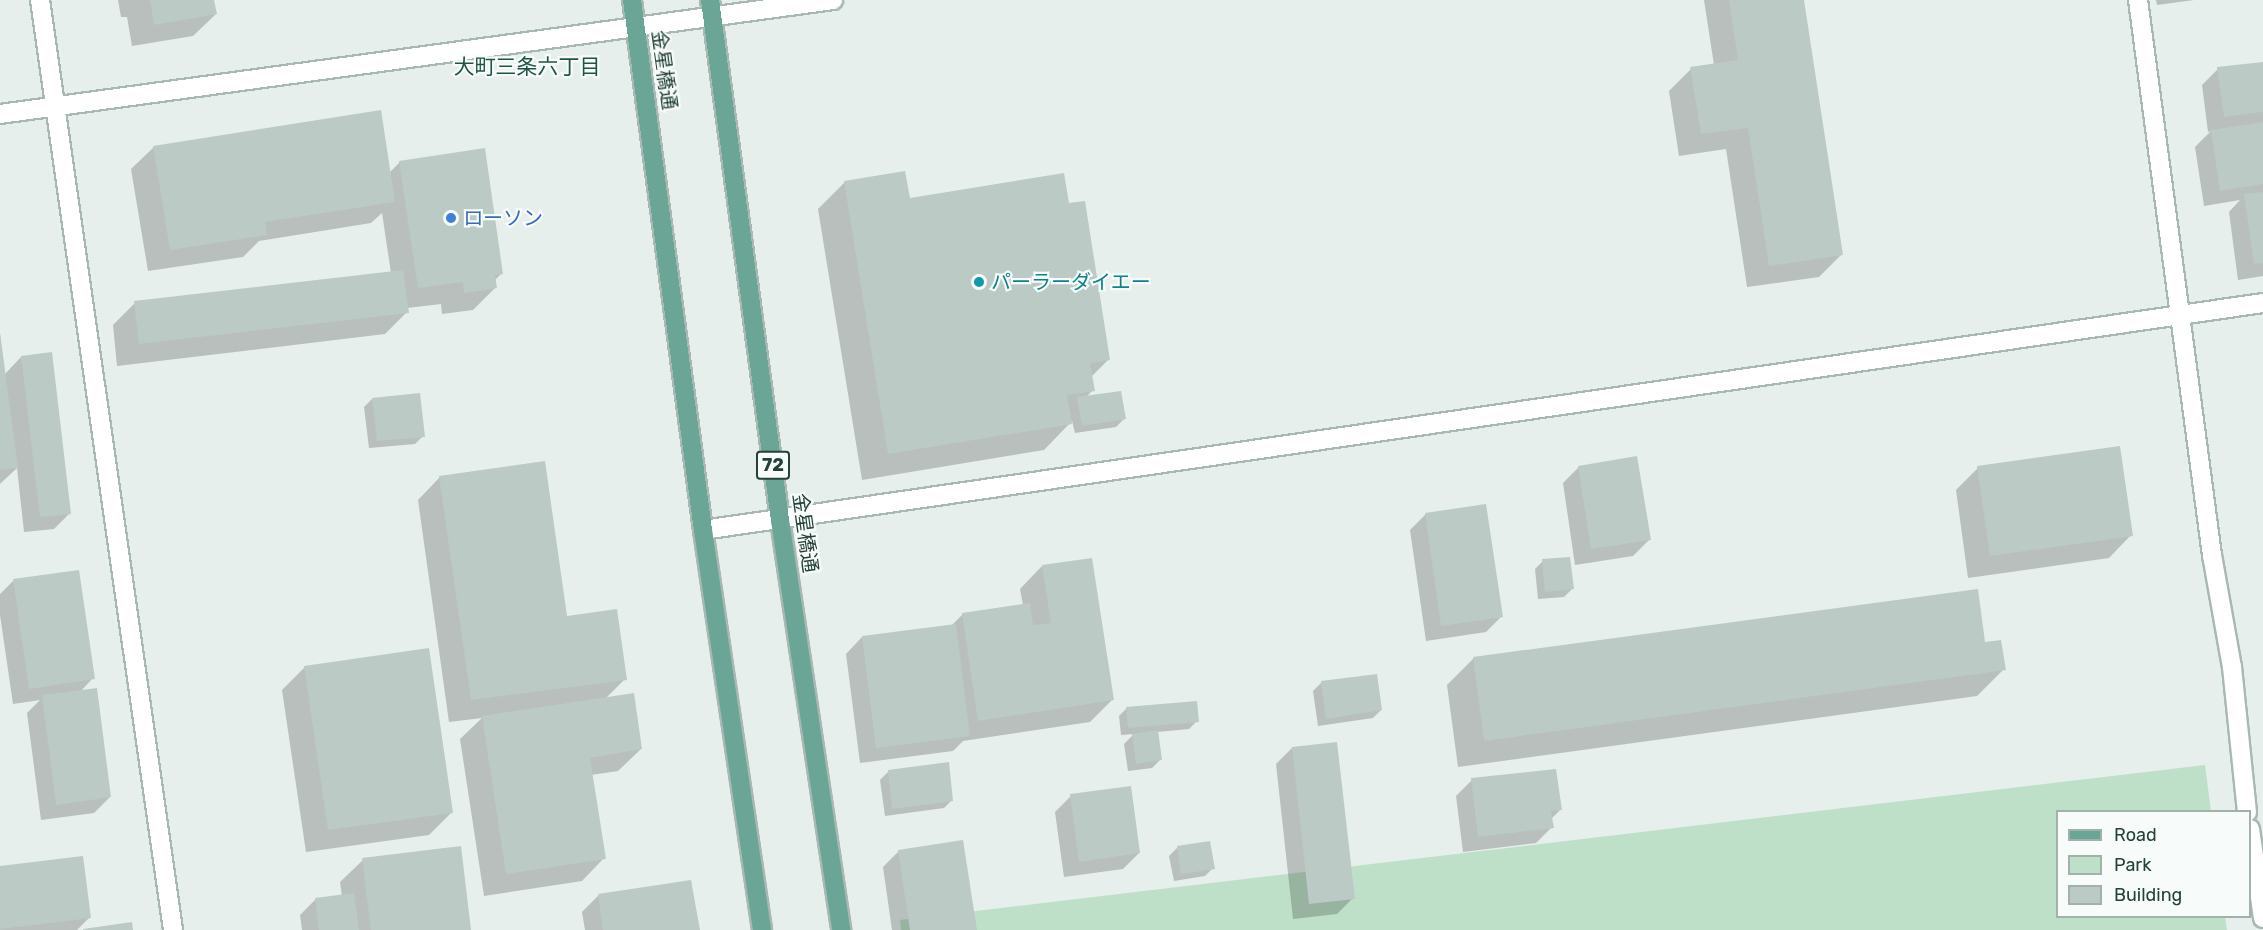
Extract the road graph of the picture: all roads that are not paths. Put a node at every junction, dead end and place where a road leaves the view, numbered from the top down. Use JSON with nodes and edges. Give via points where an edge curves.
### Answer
{"nodes":[{"id":1,"x":40,"y":0,"type":"edge"},
{"id":2,"x":632,"y":0,"type":"edge"},
{"id":3,"x":833,"y":0,"type":"edge"},
{"id":4,"x":2138,"y":0,"type":"edge"},
{"id":5,"x":711,"y":9,"type":"edge"},
{"id":6,"x":636,"y":29,"type":"junction"},
{"id":7,"x":55,"y":107,"type":"junction"},
{"id":8,"x":0,"y":114,"type":"edge"},
{"id":9,"x":2263,"y":303,"type":"edge"},
{"id":10,"x":2181,"y":314,"type":"junction"},
{"id":11,"x":780,"y":520,"type":"junction"},
{"id":12,"x":703,"y":530,"type":"junction"},
{"id":13,"x":2247,"y":810,"type":"edge"},
{"id":14,"x":2251,"y":836,"type":"edge"},
{"id":15,"x":2263,"y":918,"type":"edge"},
{"id":16,"x":172,"y":930,"type":"edge"},
{"id":17,"x":762,"y":930,"type":"edge"},
{"id":18,"x":841,"y":930,"type":"edge"}],
"edges":[{"from":1,"to":7,"type":"street"},
{"from":2,"to":6,"type":"main road","name":"金星橋通"},
{"from":3,"to":5,"type":"street"},
{"from":4,"to":10,"type":"street"},
{"from":5,"to":6,"type":"street"},
{"from":5,"to":11,"type":"main road","name":"金星橋通","number":"72"},
{"from":6,"to":7,"type":"street"},
{"from":6,"to":12,"type":"main road","name":"金星橋通"},
{"from":7,"to":8,"type":"street"},
{"from":7,"to":16,"type":"street"},
{"from":9,"to":10,"type":"street"},
{"from":10,"to":11,"type":"street"},
{"from":10,"to":13,"type":"street","via":[[2212,555],[2232,668]]},
{"from":11,"to":12,"type":"street"},
{"from":11,"to":18,"type":"main road","name":"金星橋通","number":"72"},
{"from":12,"to":17,"type":"main road","name":"金星橋通"},
{"from":14,"to":15,"type":"street"}]}
